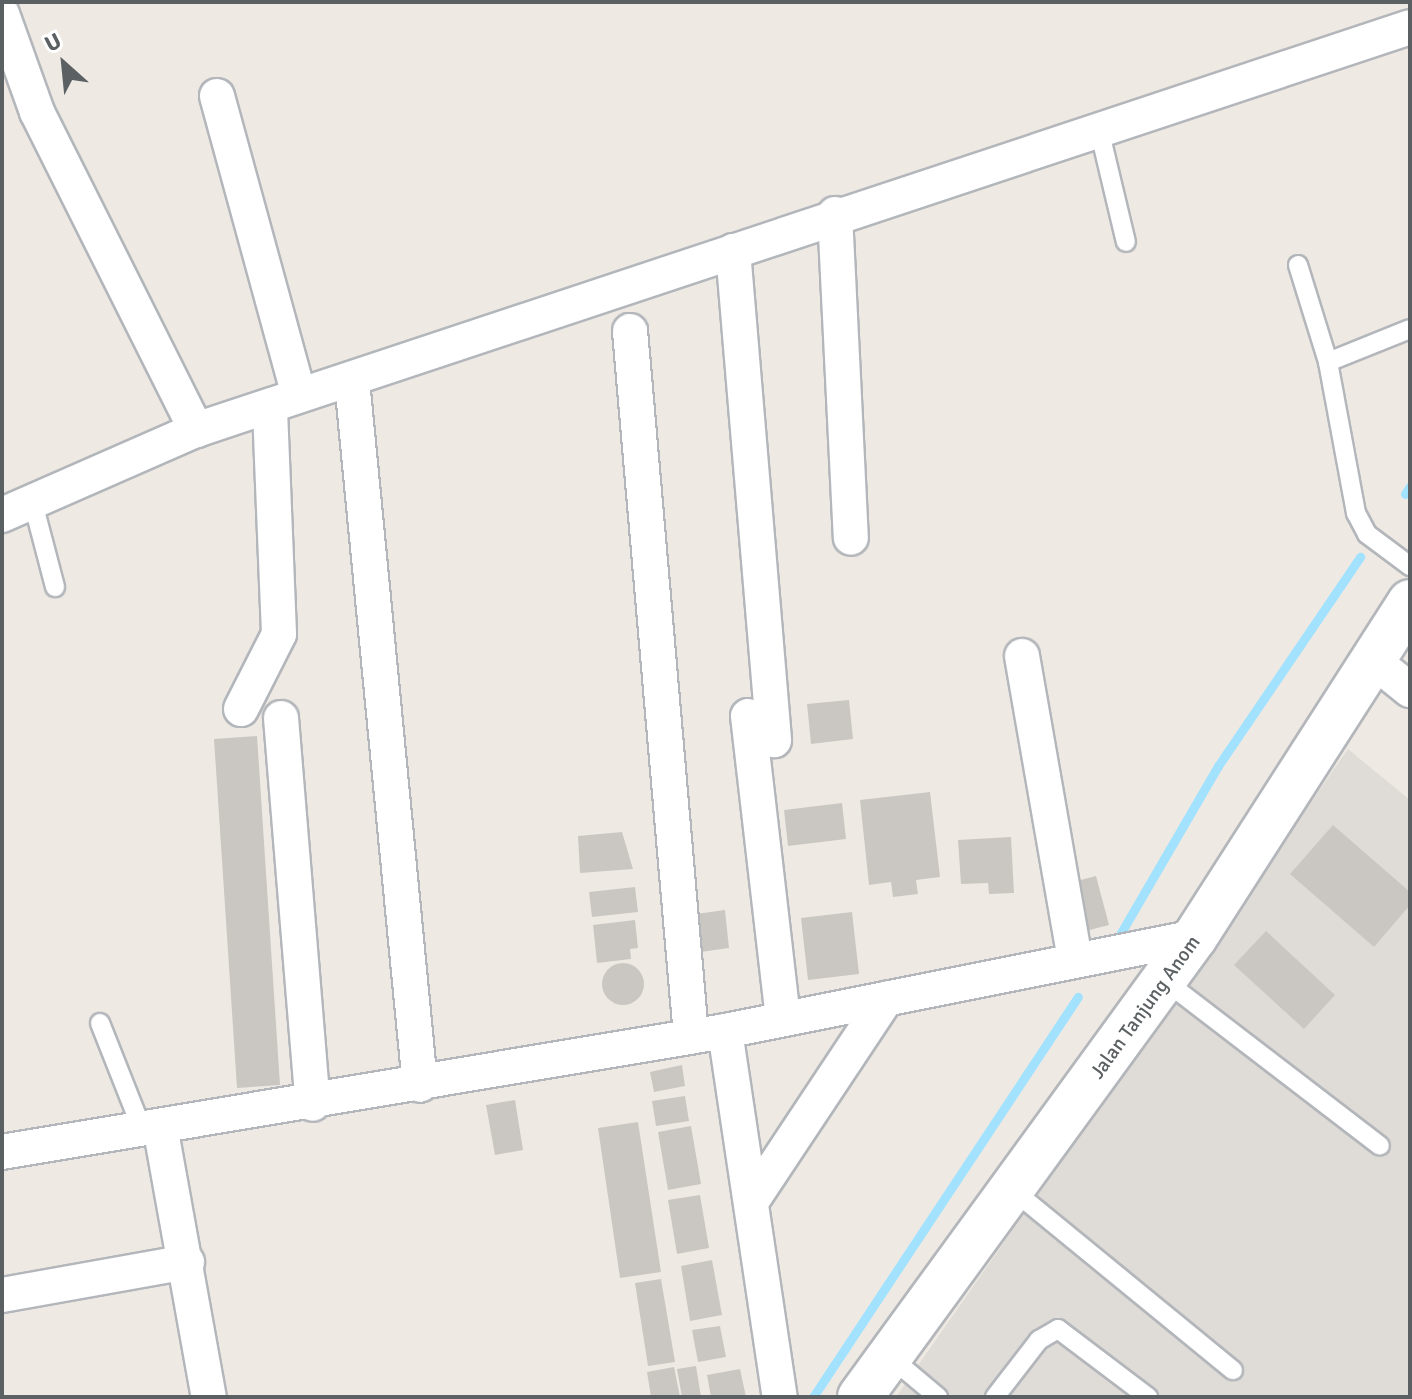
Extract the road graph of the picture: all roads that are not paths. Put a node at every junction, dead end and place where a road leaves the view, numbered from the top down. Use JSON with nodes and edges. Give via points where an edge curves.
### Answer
{"nodes":[{"id":1,"x":2,"y":14,"type":"edge"},
{"id":2,"x":1410,"y":27,"type":"edge"},
{"id":3,"x":217,"y":96,"type":"dead end"},
{"id":4,"x":1099,"y":129,"type":"junction"},
{"id":5,"x":835,"y":214,"type":"junction"},
{"id":6,"x":1126,"y":242,"type":"dead end"},
{"id":7,"x":733,"y":251,"type":"junction"},
{"id":8,"x":1298,"y":265,"type":"dead end"},
{"id":9,"x":1410,"y":329,"type":"edge"},
{"id":10,"x":630,"y":331,"type":"dead end"},
{"id":11,"x":1328,"y":362,"type":"junction"},
{"id":12,"x":352,"y":381,"type":"junction"},
{"id":13,"x":285,"y":401,"type":"junction"},
{"id":14,"x":196,"y":430,"type":"junction"},
{"id":15,"x":33,"y":503,"type":"junction"},
{"id":16,"x":2,"y":515,"type":"edge"},
{"id":17,"x":851,"y":538,"type":"dead end"},
{"id":18,"x":1410,"y":566,"type":"edge"},
{"id":19,"x":55,"y":587,"type":"dead end"},
{"id":20,"x":1410,"y":602,"type":"edge"},
{"id":21,"x":1022,"y":656,"type":"dead end"},
{"id":22,"x":1375,"y":662,"type":"junction"},
{"id":23,"x":1410,"y":690,"type":"edge"},
{"id":24,"x":241,"y":709,"type":"dead end"},
{"id":25,"x":748,"y":716,"type":"dead end"},
{"id":26,"x":281,"y":718,"type":"dead end"},
{"id":27,"x":774,"y":740,"type":"dead end"},
{"id":28,"x":1195,"y":937,"type":"junction"},
{"id":29,"x":1075,"y":960,"type":"junction"},
{"id":30,"x":1164,"y":980,"type":"junction"},
{"id":31,"x":886,"y":999,"type":"junction"},
{"id":32,"x":783,"y":1018,"type":"junction"},
{"id":33,"x":100,"y":1023,"type":"dead end"},
{"id":34,"x":725,"y":1031,"type":"junction"},
{"id":35,"x":691,"y":1036,"type":"junction"},
{"id":36,"x":420,"y":1085,"type":"junction"},
{"id":37,"x":313,"y":1104,"type":"junction"},
{"id":38,"x":151,"y":1127,"type":"junction"},
{"id":39,"x":1380,"y":1146,"type":"dead end"},
{"id":40,"x":2,"y":1152,"type":"edge"},
{"id":41,"x":1014,"y":1191,"type":"junction"},
{"id":42,"x":755,"y":1196,"type":"junction"},
{"id":43,"x":187,"y":1262,"type":"junction"},
{"id":44,"x":2,"y":1295,"type":"edge"},
{"id":45,"x":889,"y":1356,"type":"junction"},
{"id":46,"x":1233,"y":1370,"type":"dead end"},
{"id":47,"x":209,"y":1397,"type":"edge"},
{"id":48,"x":780,"y":1397,"type":"edge"},
{"id":49,"x":860,"y":1397,"type":"edge"},
{"id":50,"x":938,"y":1397,"type":"edge"},
{"id":51,"x":995,"y":1397,"type":"edge"},
{"id":52,"x":1148,"y":1397,"type":"edge"}],
"edges":[{"from":1,"to":14,"type":"street","via":[[37,112]]},
{"from":2,"to":4,"type":"street"},
{"from":3,"to":13,"type":"street"},
{"from":4,"to":5,"type":"street"},
{"from":4,"to":6,"type":"lane"},
{"from":5,"to":7,"type":"street"},
{"from":5,"to":17,"type":"street"},
{"from":7,"to":12,"type":"street"},
{"from":7,"to":27,"type":"street"},
{"from":8,"to":11,"type":"lane"},
{"from":9,"to":11,"type":"lane"},
{"from":10,"to":35,"type":"street"},
{"from":11,"to":18,"type":"lane","via":[[1356,513],[1367,534]]},
{"from":12,"to":13,"type":"street"},
{"from":12,"to":36,"type":"street"},
{"from":13,"to":14,"type":"street"},
{"from":13,"to":24,"type":"street","via":[[279,634]]},
{"from":14,"to":15,"type":"street"},
{"from":15,"to":16,"type":"street"},
{"from":15,"to":19,"type":"lane"},
{"from":20,"to":22,"type":"main road","name":"Jalan Tanjung Anom"},
{"from":21,"to":29,"type":"street"},
{"from":22,"to":23,"type":"street"},
{"from":22,"to":28,"type":"main road","name":"Jalan Tanjung Anom"},
{"from":25,"to":32,"type":"street"},
{"from":26,"to":37,"type":"street"},
{"from":28,"to":29,"type":"street"},
{"from":28,"to":30,"type":"main road","name":"Jalan Tanjung Anom"},
{"from":29,"to":31,"type":"street"},
{"from":30,"to":39,"type":"lane"},
{"from":30,"to":41,"type":"main road","name":"Jalan Tanjung Anom"},
{"from":31,"to":32,"type":"street"},
{"from":31,"to":42,"type":"street"},
{"from":32,"to":34,"type":"street"},
{"from":33,"to":38,"type":"lane"},
{"from":34,"to":35,"type":"street"},
{"from":34,"to":42,"type":"street"},
{"from":35,"to":36,"type":"street"},
{"from":36,"to":37,"type":"street"},
{"from":37,"to":38,"type":"street"},
{"from":38,"to":40,"type":"street"},
{"from":38,"to":43,"type":"street"},
{"from":41,"to":45,"type":"main road","name":"Jalan Tanjung Anom"},
{"from":41,"to":46,"type":"lane"},
{"from":42,"to":48,"type":"street"},
{"from":43,"to":44,"type":"street"},
{"from":43,"to":47,"type":"street"},
{"from":45,"to":49,"type":"main road","name":"Jalan Tanjung Anom"},
{"from":45,"to":50,"type":"lane"},
{"from":51,"to":52,"type":"lane","via":[[1039,1340],[1058,1329]]}]}
